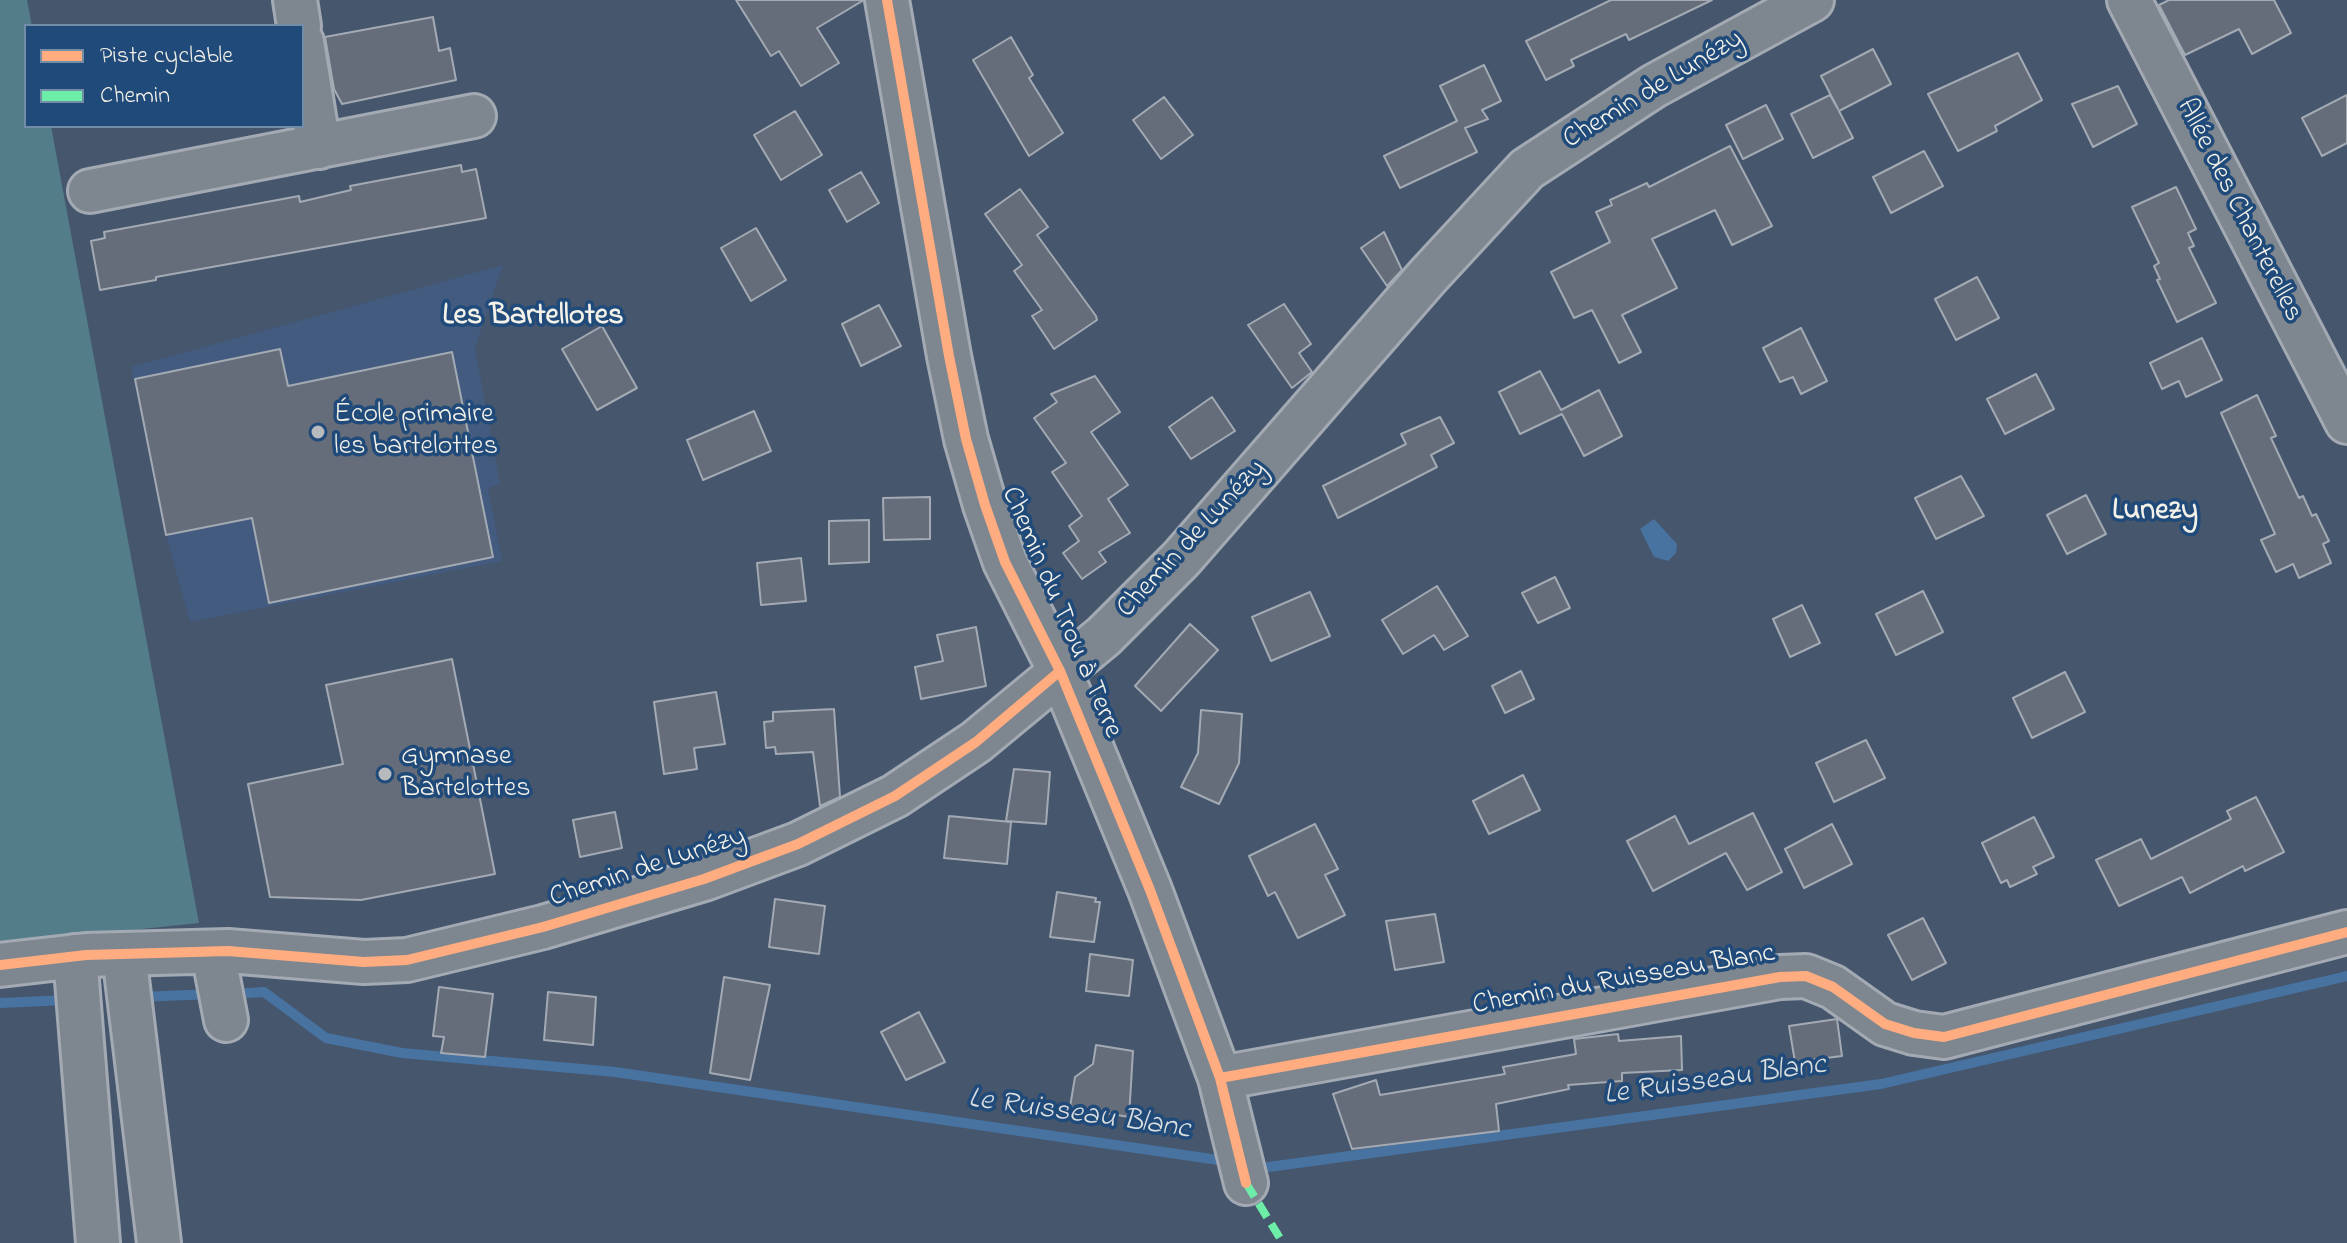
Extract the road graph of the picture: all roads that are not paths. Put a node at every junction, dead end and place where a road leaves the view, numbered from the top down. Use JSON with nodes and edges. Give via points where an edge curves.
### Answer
{"nodes":[{"id":1,"x":295,"y":0,"type":"edge"},
{"id":2,"x":887,"y":0,"type":"edge"},
{"id":3,"x":1812,"y":0,"type":"edge"},
{"id":4,"x":2129,"y":0,"type":"edge"},
{"id":5,"x":299,"y":24,"type":"edge"},
{"id":6,"x":304,"y":54,"type":"edge"},
{"id":7,"x":474,"y":116,"type":"dead end"},
{"id":8,"x":319,"y":147,"type":"junction"},
{"id":9,"x":90,"y":191,"type":"dead end"},
{"id":10,"x":2345,"y":415,"type":"edge"},
{"id":11,"x":1060,"y":671,"type":"junction"},
{"id":12,"x":2347,"y":932,"type":"edge"},
{"id":13,"x":206,"y":952,"type":"junction"},
{"id":14,"x":124,"y":954,"type":"junction"},
{"id":15,"x":75,"y":956,"type":"junction"},
{"id":16,"x":0,"y":965,"type":"edge"},
{"id":17,"x":226,"y":1020,"type":"dead end"},
{"id":18,"x":1220,"y":1078,"type":"junction"},
{"id":19,"x":1246,"y":1183,"type":"dead end"},
{"id":20,"x":98,"y":1243,"type":"edge"},
{"id":21,"x":159,"y":1243,"type":"edge"}],
"edges":[{"from":1,"to":5,"type":"street"},
{"from":2,"to":11,"type":"street","name":"Chemin du Trou à Terre","via":[[966,439],[1005,562]]},
{"from":3,"to":11,"type":"street","name":"Chemin de Lunézy","via":[[1654,86],[1527,169],[1181,559],[1104,636]]},
{"from":4,"to":10,"type":"street","name":"Allée des Chanterelles"},
{"from":6,"to":8,"type":"street"},
{"from":7,"to":8,"type":"street"},
{"from":8,"to":9,"type":"street"},
{"from":11,"to":13,"type":"street","name":"Chemin de Lunézy","via":[[976,742],[895,796],[798,844],[704,879],[407,960]]},
{"from":11,"to":18,"type":"street","name":"Chemin du Trou à Terre"},
{"from":12,"to":18,"type":"street","name":"Chemin du Ruisseau Blanc","via":[[1944,1037],[1885,1024],[1833,987],[1806,976],[1780,977]]},
{"from":13,"to":14,"type":"street","name":"Chemin de Lunézy"},
{"from":13,"to":17,"type":"street"},
{"from":14,"to":15,"type":"street","name":"Chemin de Lunézy"},
{"from":14,"to":21,"type":"street"},
{"from":15,"to":16,"type":"street","name":"Chemin de Lunézy"},
{"from":15,"to":20,"type":"street"},
{"from":18,"to":19,"type":"street","name":"Chemin du Trou à Terre"}]}
